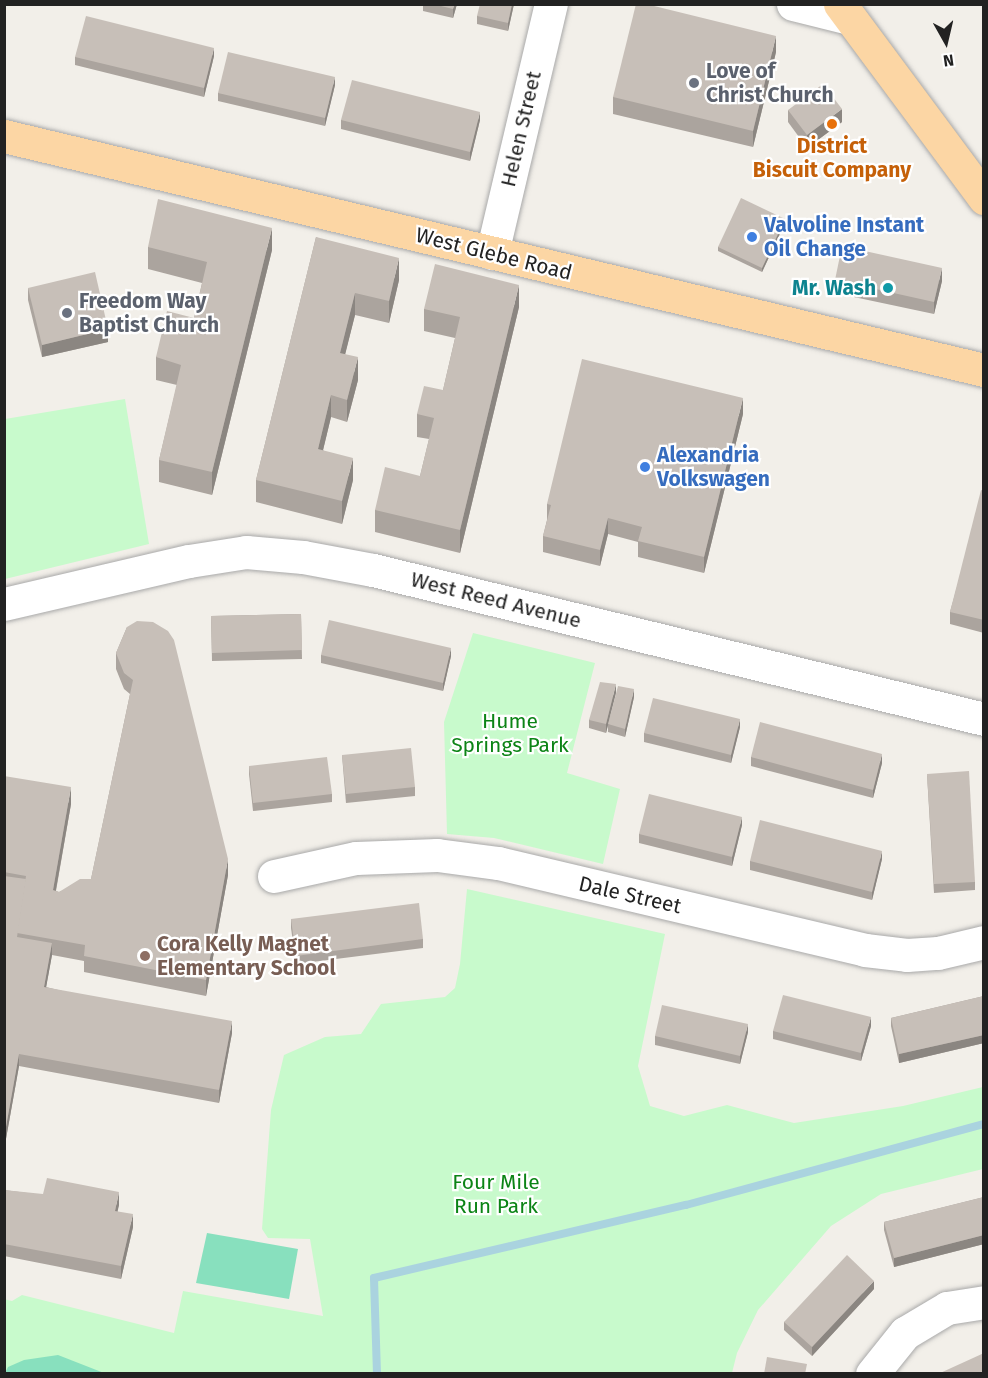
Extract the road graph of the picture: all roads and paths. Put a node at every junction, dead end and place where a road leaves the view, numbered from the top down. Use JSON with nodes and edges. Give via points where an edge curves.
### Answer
{"nodes":[{"id":1,"x":551,"y":4,"type":"edge"},
{"id":2,"x":793,"y":4,"type":"edge"},
{"id":3,"x":844,"y":11,"type":"edge"},
{"id":4,"x":4,"y":136,"type":"edge"},
{"id":5,"x":984,"y":198,"type":"edge"},
{"id":6,"x":492,"y":253,"type":"junction"},
{"id":7,"x":984,"y":370,"type":"edge"},
{"id":8,"x":4,"y":604,"type":"edge"},
{"id":9,"x":984,"y":719,"type":"edge"},
{"id":10,"x":274,"y":876,"type":"dead end"},
{"id":11,"x":984,"y":942,"type":"edge"},
{"id":12,"x":984,"y":1302,"type":"edge"},
{"id":13,"x":872,"y":1374,"type":"edge"}],
"edges":[{"from":1,"to":6,"type":"street","name":"Helen Street"},
{"from":2,"to":3,"type":"street"},
{"from":3,"to":5,"type":"main road"},
{"from":4,"to":6,"type":"main road","name":"West Glebe Road"},
{"from":6,"to":7,"type":"main road","name":"West Glebe Road"},
{"from":8,"to":9,"type":"street","name":"West Reed Avenue","via":[[189,561],[246,552],[303,557],[373,570]]},
{"from":10,"to":11,"type":"street","name":"Dale Street","via":[[356,858],[437,855],[498,863],[865,950],[908,955],[938,953]]},
{"from":12,"to":13,"type":"street","via":[[947,1308],[904,1333]]}]}
